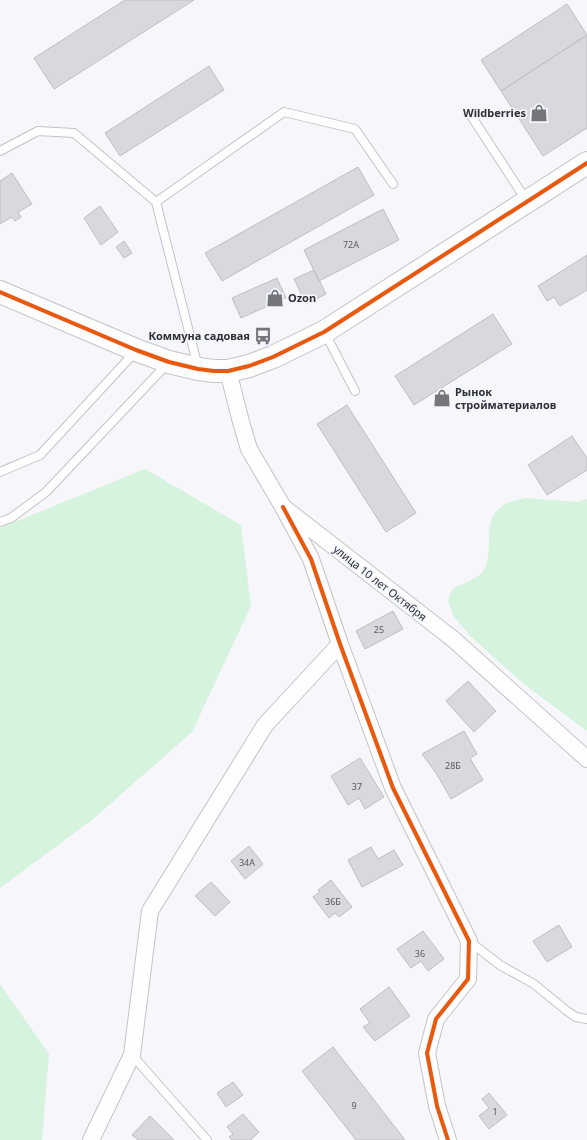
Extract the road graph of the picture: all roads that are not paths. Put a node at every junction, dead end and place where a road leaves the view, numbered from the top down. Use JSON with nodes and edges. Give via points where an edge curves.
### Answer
{"nodes":[{"id":1,"x":470,"y":114,"type":"dead end"},
{"id":2,"x":0,"y":150,"type":"edge"},
{"id":3,"x":587,"y":163,"type":"edge"},
{"id":4,"x":393,"y":184,"type":"dead end"},
{"id":5,"x":156,"y":202,"type":"junction"},
{"id":6,"x":527,"y":202,"type":"junction"},
{"id":7,"x":0,"y":292,"type":"edge"},
{"id":8,"x":324,"y":332,"type":"junction"},
{"id":9,"x":136,"y":350,"type":"junction"},
{"id":10,"x":169,"y":362,"type":"junction"},
{"id":11,"x":198,"y":369,"type":"junction"},
{"id":12,"x":228,"y":371,"type":"junction"},
{"id":13,"x":355,"y":391,"type":"dead end"},
{"id":14,"x":0,"y":472,"type":"edge"},
{"id":15,"x":283,"y":507,"type":"junction"},
{"id":16,"x":0,"y":522,"type":"edge"},
{"id":17,"x":340,"y":644,"type":"junction"},
{"id":18,"x":587,"y":759,"type":"edge"},
{"id":19,"x":470,"y":941,"type":"junction"},
{"id":20,"x":587,"y":1019,"type":"edge"},
{"id":21,"x":132,"y":1055,"type":"junction"},
{"id":22,"x":90,"y":1140,"type":"edge"},
{"id":23,"x":207,"y":1140,"type":"edge"},
{"id":24,"x":448,"y":1140,"type":"edge"}],
"edges":[{"from":1,"to":6,"type":"lane"},
{"from":2,"to":5,"type":"lane","via":[[38,131],[74,133]]},
{"from":3,"to":6,"type":"street"},
{"from":4,"to":5,"type":"lane","via":[[355,129],[284,112]]},
{"from":5,"to":11,"type":"lane"},
{"from":6,"to":8,"type":"street"},
{"from":7,"to":9,"type":"street"},
{"from":8,"to":12,"type":"street","via":[[261,362]]},
{"from":8,"to":13,"type":"lane"},
{"from":9,"to":10,"type":"street"},
{"from":9,"to":14,"type":"lane","via":[[40,455]]},
{"from":10,"to":11,"type":"street"},
{"from":10,"to":16,"type":"lane","via":[[46,492],[12,518]]},
{"from":11,"to":12,"type":"street"},
{"from":12,"to":15,"type":"street","name":"улица 10 лет Октября","via":[[249,448]]},
{"from":15,"to":17,"type":"street","via":[[311,559]]},
{"from":15,"to":18,"type":"street","name":"улица 10 лет Октября","via":[[453,639]]},
{"from":17,"to":19,"type":"street","via":[[393,788]]},
{"from":17,"to":21,"type":"street","via":[[265,726],[150,911]]},
{"from":19,"to":20,"type":"lane","via":[[500,965],[534,984],[567,1011],[576,1017]]},
{"from":19,"to":24,"type":"street","via":[[468,979],[436,1019],[426,1053],[437,1106]]},
{"from":21,"to":22,"type":"street"},
{"from":21,"to":23,"type":"lane"}]}
